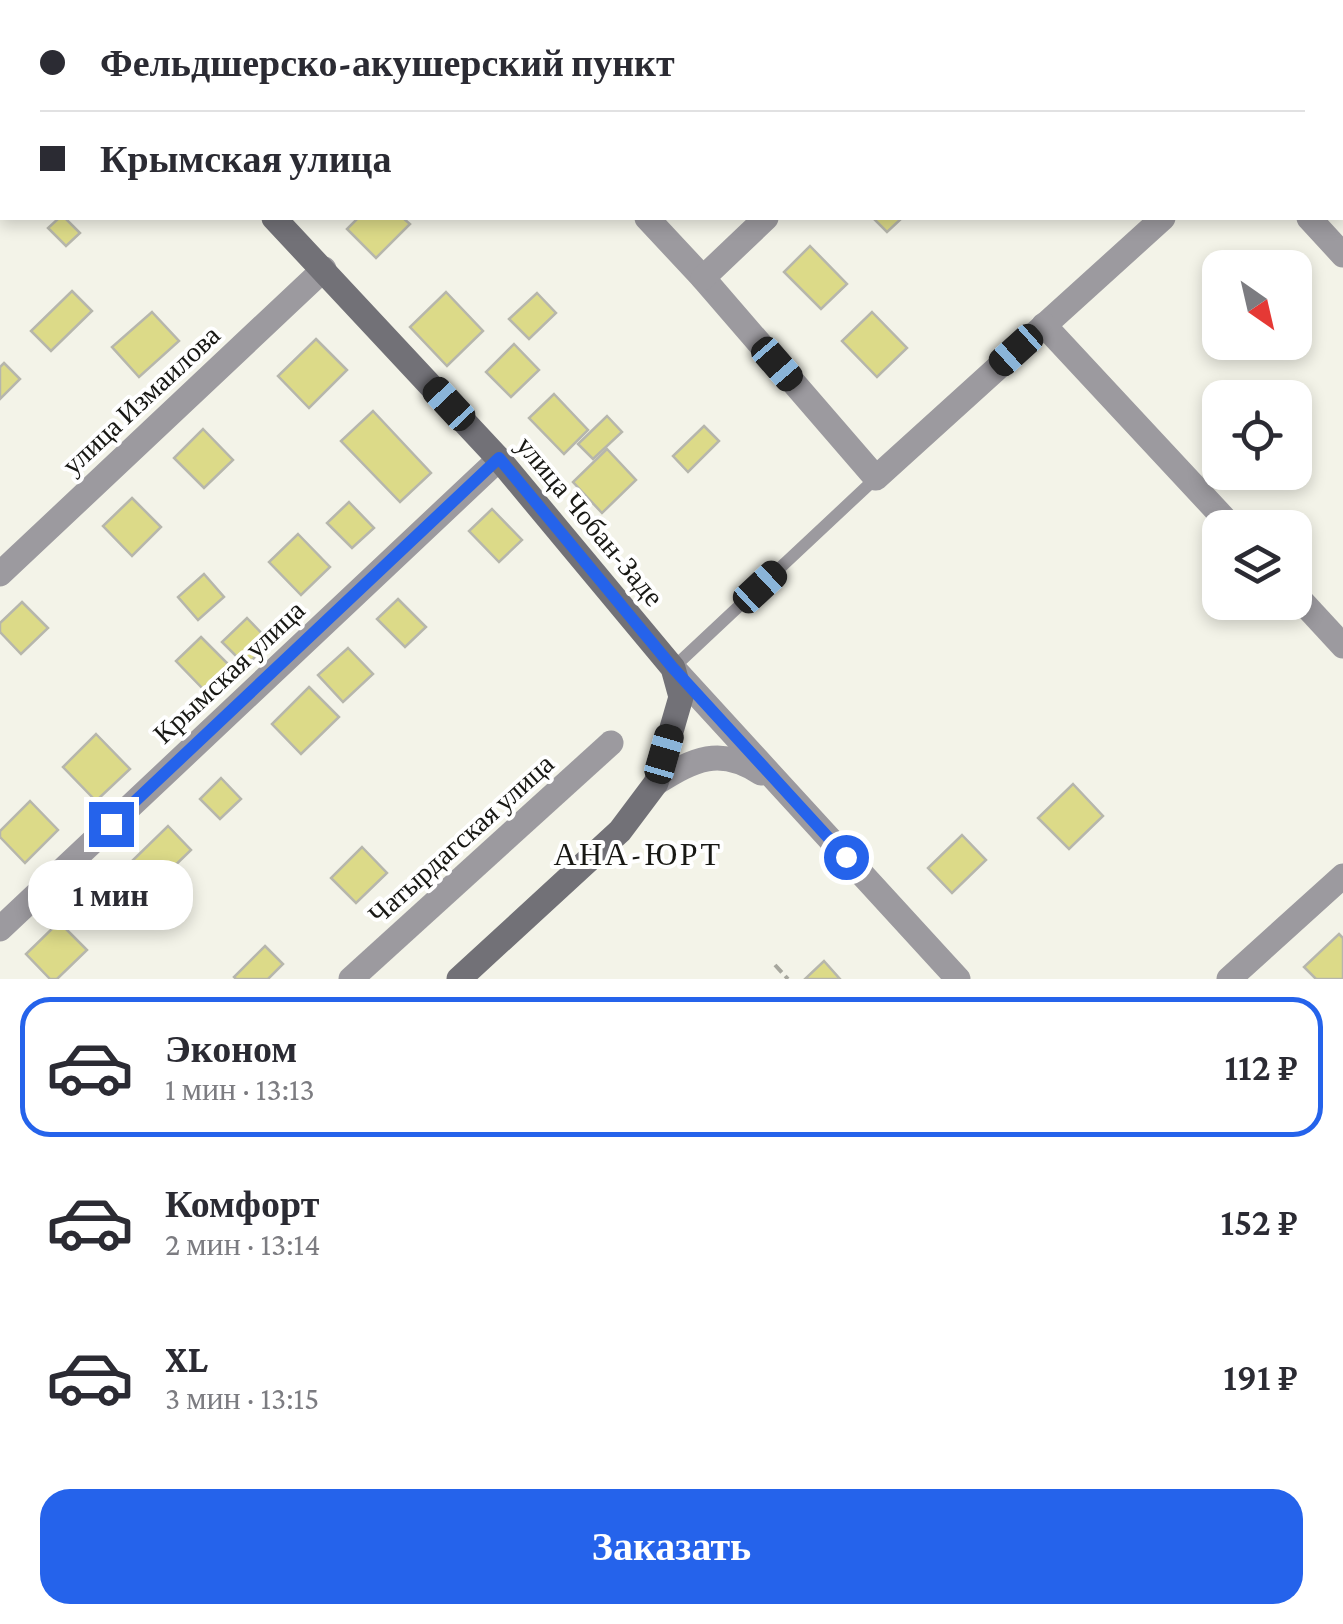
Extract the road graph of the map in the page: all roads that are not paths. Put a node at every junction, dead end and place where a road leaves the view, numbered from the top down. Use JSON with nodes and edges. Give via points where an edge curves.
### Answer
{"nodes":[{"id":1,"x":276,"y":220,"type":"edge"},
{"id":2,"x":649,"y":220,"type":"edge"},
{"id":3,"x":764,"y":220,"type":"edge"},
{"id":4,"x":1161,"y":220,"type":"edge"},
{"id":5,"x":1312,"y":220,"type":"edge"},
{"id":6,"x":1343,"y":255,"type":"edge"},
{"id":7,"x":324,"y":269,"type":"junction"},
{"id":8,"x":702,"y":278,"type":"junction"},
{"id":9,"x":1044,"y":325,"type":"junction"},
{"id":10,"x":499,"y":458,"type":"junction"},
{"id":11,"x":876,"y":478,"type":"junction"},
{"id":12,"x":1216,"y":510,"type":"edge"},
{"id":13,"x":0,"y":574,"type":"edge"},
{"id":14,"x":1312,"y":612,"type":"edge"},
{"id":15,"x":1343,"y":646,"type":"edge"},
{"id":16,"x":673,"y":668,"type":"junction"},
{"id":17,"x":610,"y":742,"type":"dead end"},
{"id":18,"x":656,"y":783,"type":"junction"},
{"id":19,"x":782,"y":787,"type":"junction"},
{"id":20,"x":1343,"y":876,"type":"edge"},
{"id":21,"x":0,"y":929,"type":"edge"},
{"id":22,"x":351,"y":979,"type":"edge"},
{"id":23,"x":459,"y":979,"type":"edge"},
{"id":24,"x":958,"y":979,"type":"edge"},
{"id":25,"x":1230,"y":979,"type":"edge"}],
"edges":[{"from":1,"to":7,"type":"main road","name":"улица Чобан-Заде"},
{"from":2,"to":8,"type":"street"},
{"from":3,"to":8,"type":"street"},
{"from":4,"to":9,"type":"street"},
{"from":5,"to":6,"type":"street"},
{"from":7,"to":10,"type":"main road","name":"улица Чобан-Заде"},
{"from":7,"to":13,"type":"street","name":"улица Измаилова"},
{"from":8,"to":11,"type":"street"},
{"from":9,"to":11,"type":"street"},
{"from":9,"to":12,"type":"street"},
{"from":10,"to":16,"type":"main road","name":"улица Чобан-Заде"},
{"from":10,"to":21,"type":"street","name":"Крымская улица"},
{"from":11,"to":16,"type":"lane"},
{"from":14,"to":15,"type":"street"},
{"from":16,"to":18,"type":"main road","name":"улица Чобан-Заде","via":[[681,697]]},
{"from":16,"to":19,"type":"street"},
{"from":17,"to":22,"type":"street","name":"Чатырдагская улица"},
{"from":18,"to":19,"type":"street","via":[[688,763],[720,758]]},
{"from":18,"to":23,"type":"main road","via":[[620,830]]},
{"from":19,"to":24,"type":"street"},
{"from":20,"to":25,"type":"street"}]}
